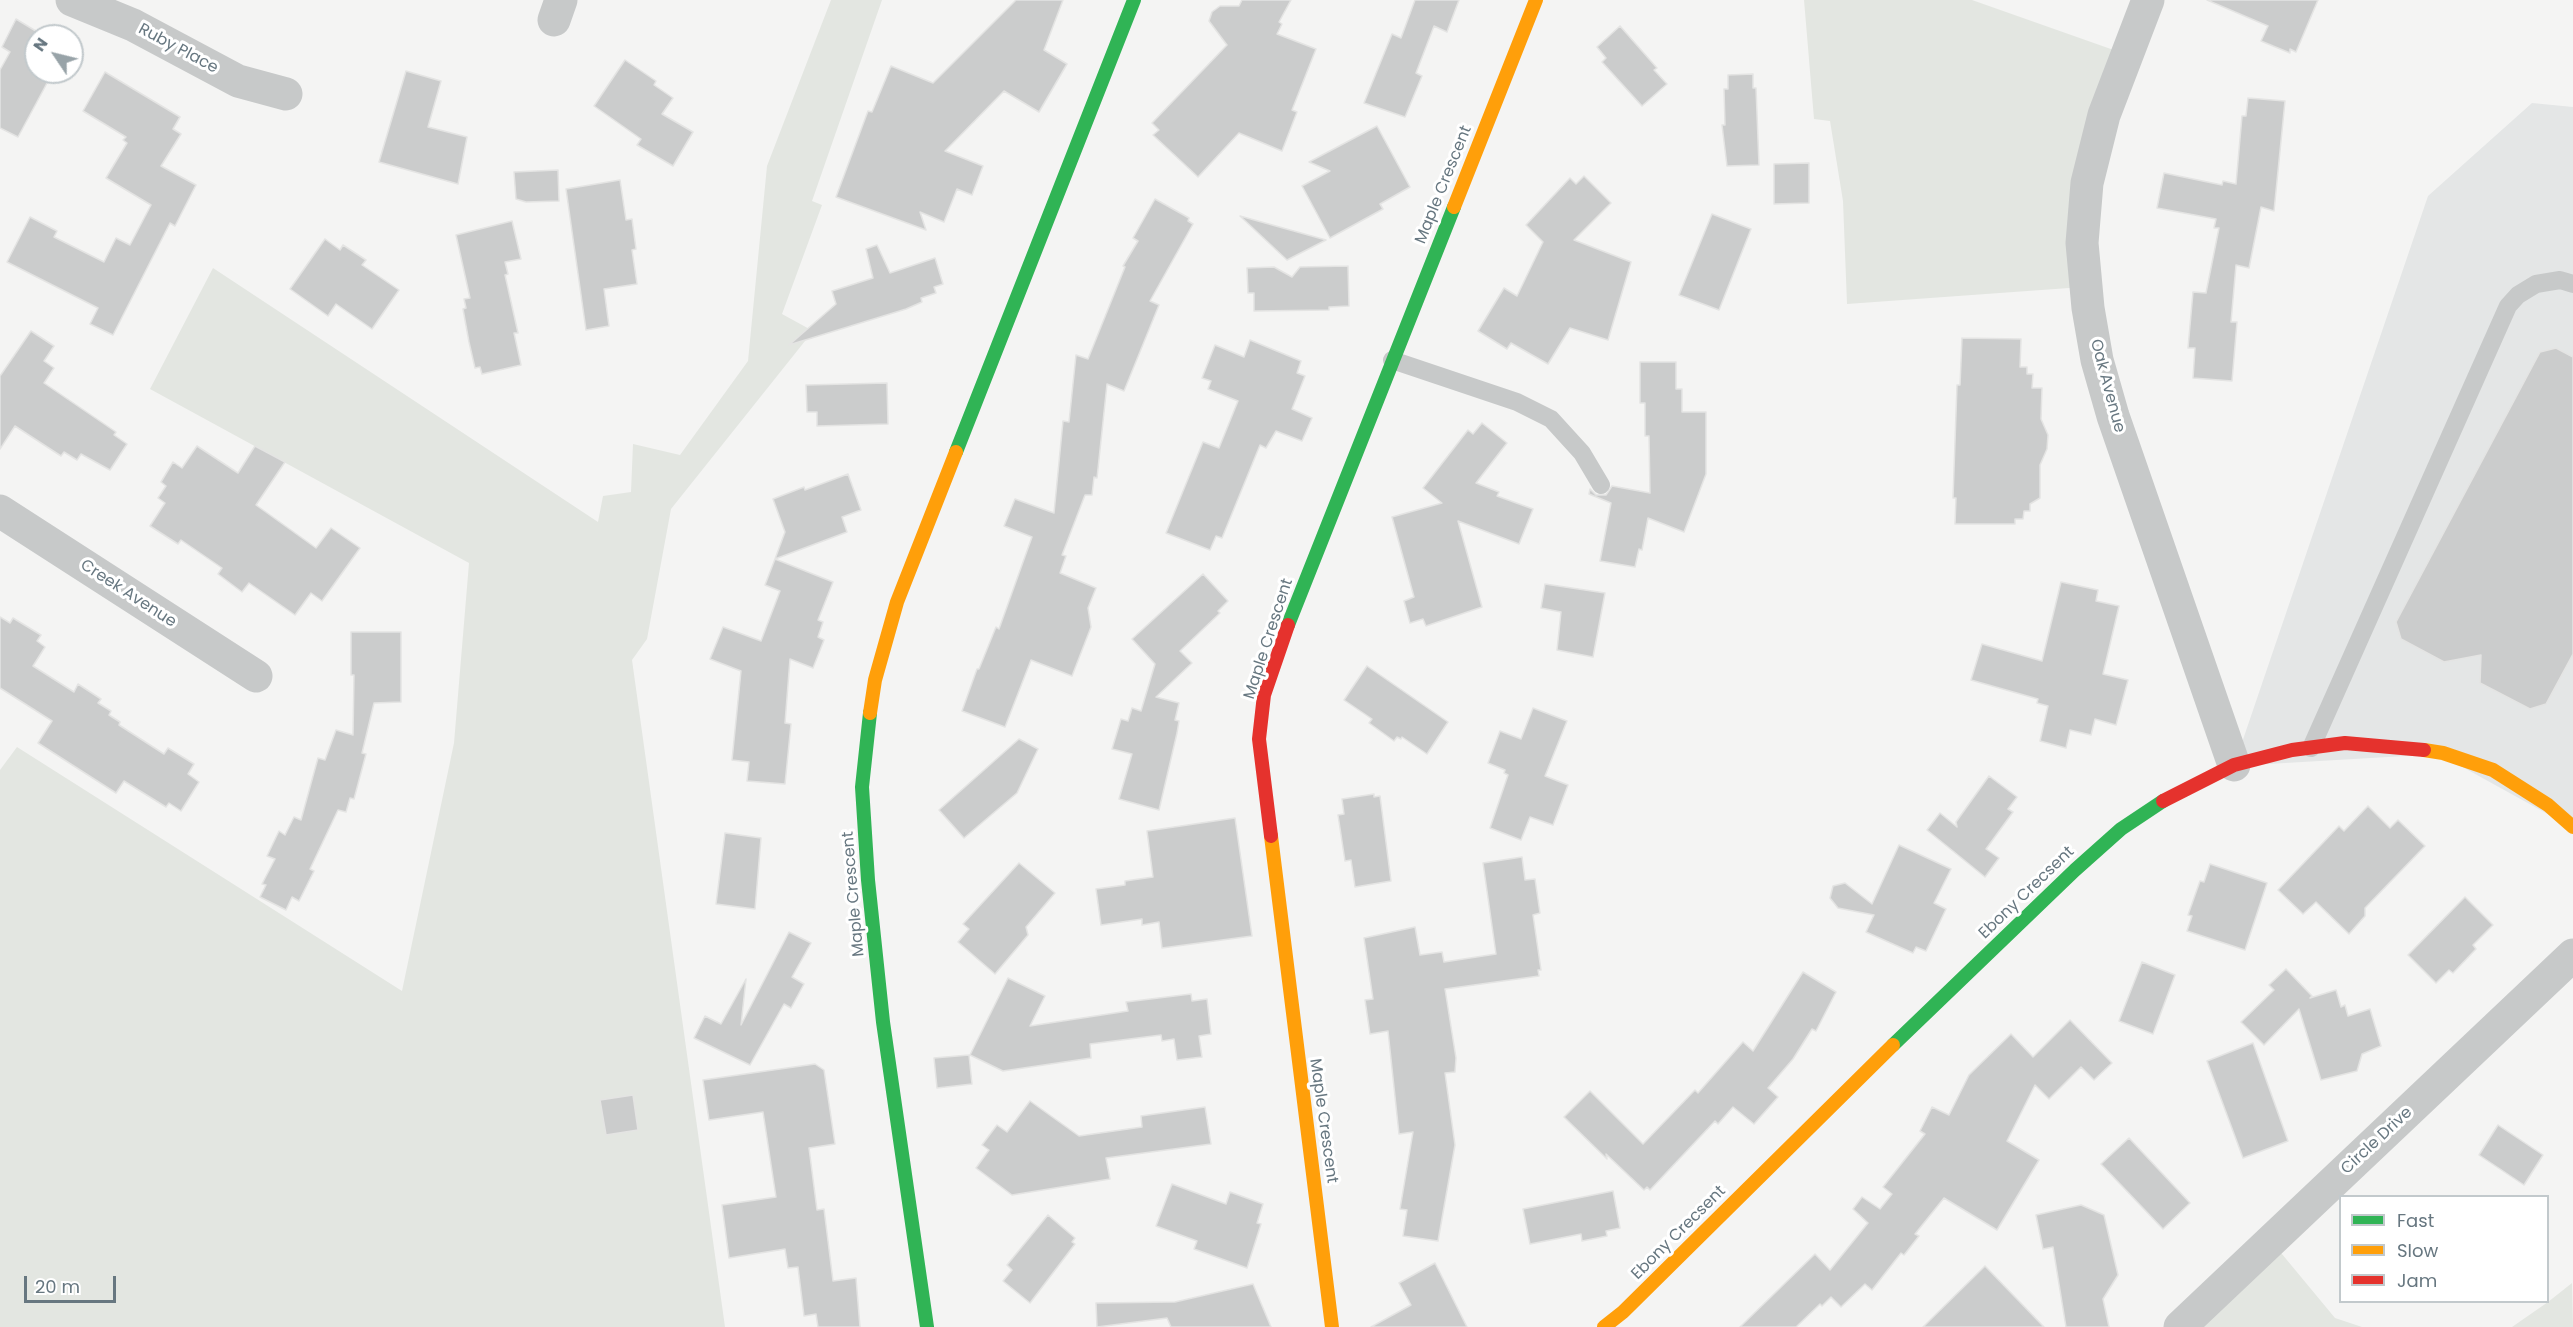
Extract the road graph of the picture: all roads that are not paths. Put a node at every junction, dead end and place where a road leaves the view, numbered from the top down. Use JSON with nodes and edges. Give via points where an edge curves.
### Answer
{"nodes":[{"id":1,"x":72,"y":0,"type":"edge"},
{"id":2,"x":1134,"y":0,"type":"edge"},
{"id":3,"x":1536,"y":0,"type":"edge"},
{"id":4,"x":2148,"y":0,"type":"edge"},
{"id":5,"x":286,"y":94,"type":"dead end"},
{"id":6,"x":2573,"y":284,"type":"edge"},
{"id":7,"x":1392,"y":360,"type":"junction"},
{"id":8,"x":1601,"y":486,"type":"dead end"},
{"id":9,"x":0,"y":511,"type":"edge"},
{"id":10,"x":256,"y":676,"type":"dead end"},
{"id":11,"x":2311,"y":748,"type":"junction"},
{"id":12,"x":2234,"y":765,"type":"junction"},
{"id":13,"x":2573,"y":826,"type":"edge"},
{"id":14,"x":2573,"y":955,"type":"edge"},
{"id":15,"x":927,"y":1327,"type":"edge"},
{"id":16,"x":1332,"y":1327,"type":"edge"},
{"id":17,"x":1604,"y":1327,"type":"edge"},
{"id":18,"x":2180,"y":1327,"type":"edge"}],
"edges":[{"from":1,"to":5,"type":"street","name":"Ruby Place","via":[[133,25],[238,81]]},
{"from":2,"to":15,"type":"street","name":"Maple Crescent","via":[[897,602],[875,680],[864,747],[862,787],[869,891],[883,1022]]},
{"from":3,"to":7,"type":"street","name":"Maple Crescent"},
{"from":4,"to":12,"type":"street","name":"Oak Avenue","via":[[2104,115],[2087,183],[2082,243],[2088,308],[2113,416]]},
{"from":6,"to":11,"type":"lane","via":[[2560,280],[2536,284],[2518,294],[2508,306]]},
{"from":7,"to":8,"type":"lane","via":[[1517,402],[1551,419],[1581,453]]},
{"from":7,"to":16,"type":"street","name":"Maple Crescent","via":[[1285,633],[1264,695],[1258,739]]},
{"from":9,"to":10,"type":"street","name":"Creek Avenue"},
{"from":11,"to":12,"type":"street","name":"Ebony Crecsent"},
{"from":11,"to":13,"type":"street","name":"Ebony Crecsent","via":[[2345,743],[2443,753],[2493,770]]},
{"from":12,"to":17,"type":"street","name":"Ebony Crecsent","via":[[2175,793],[2121,829],[2075,870]]},
{"from":14,"to":18,"type":"street","name":"Circle Drive"}]}
